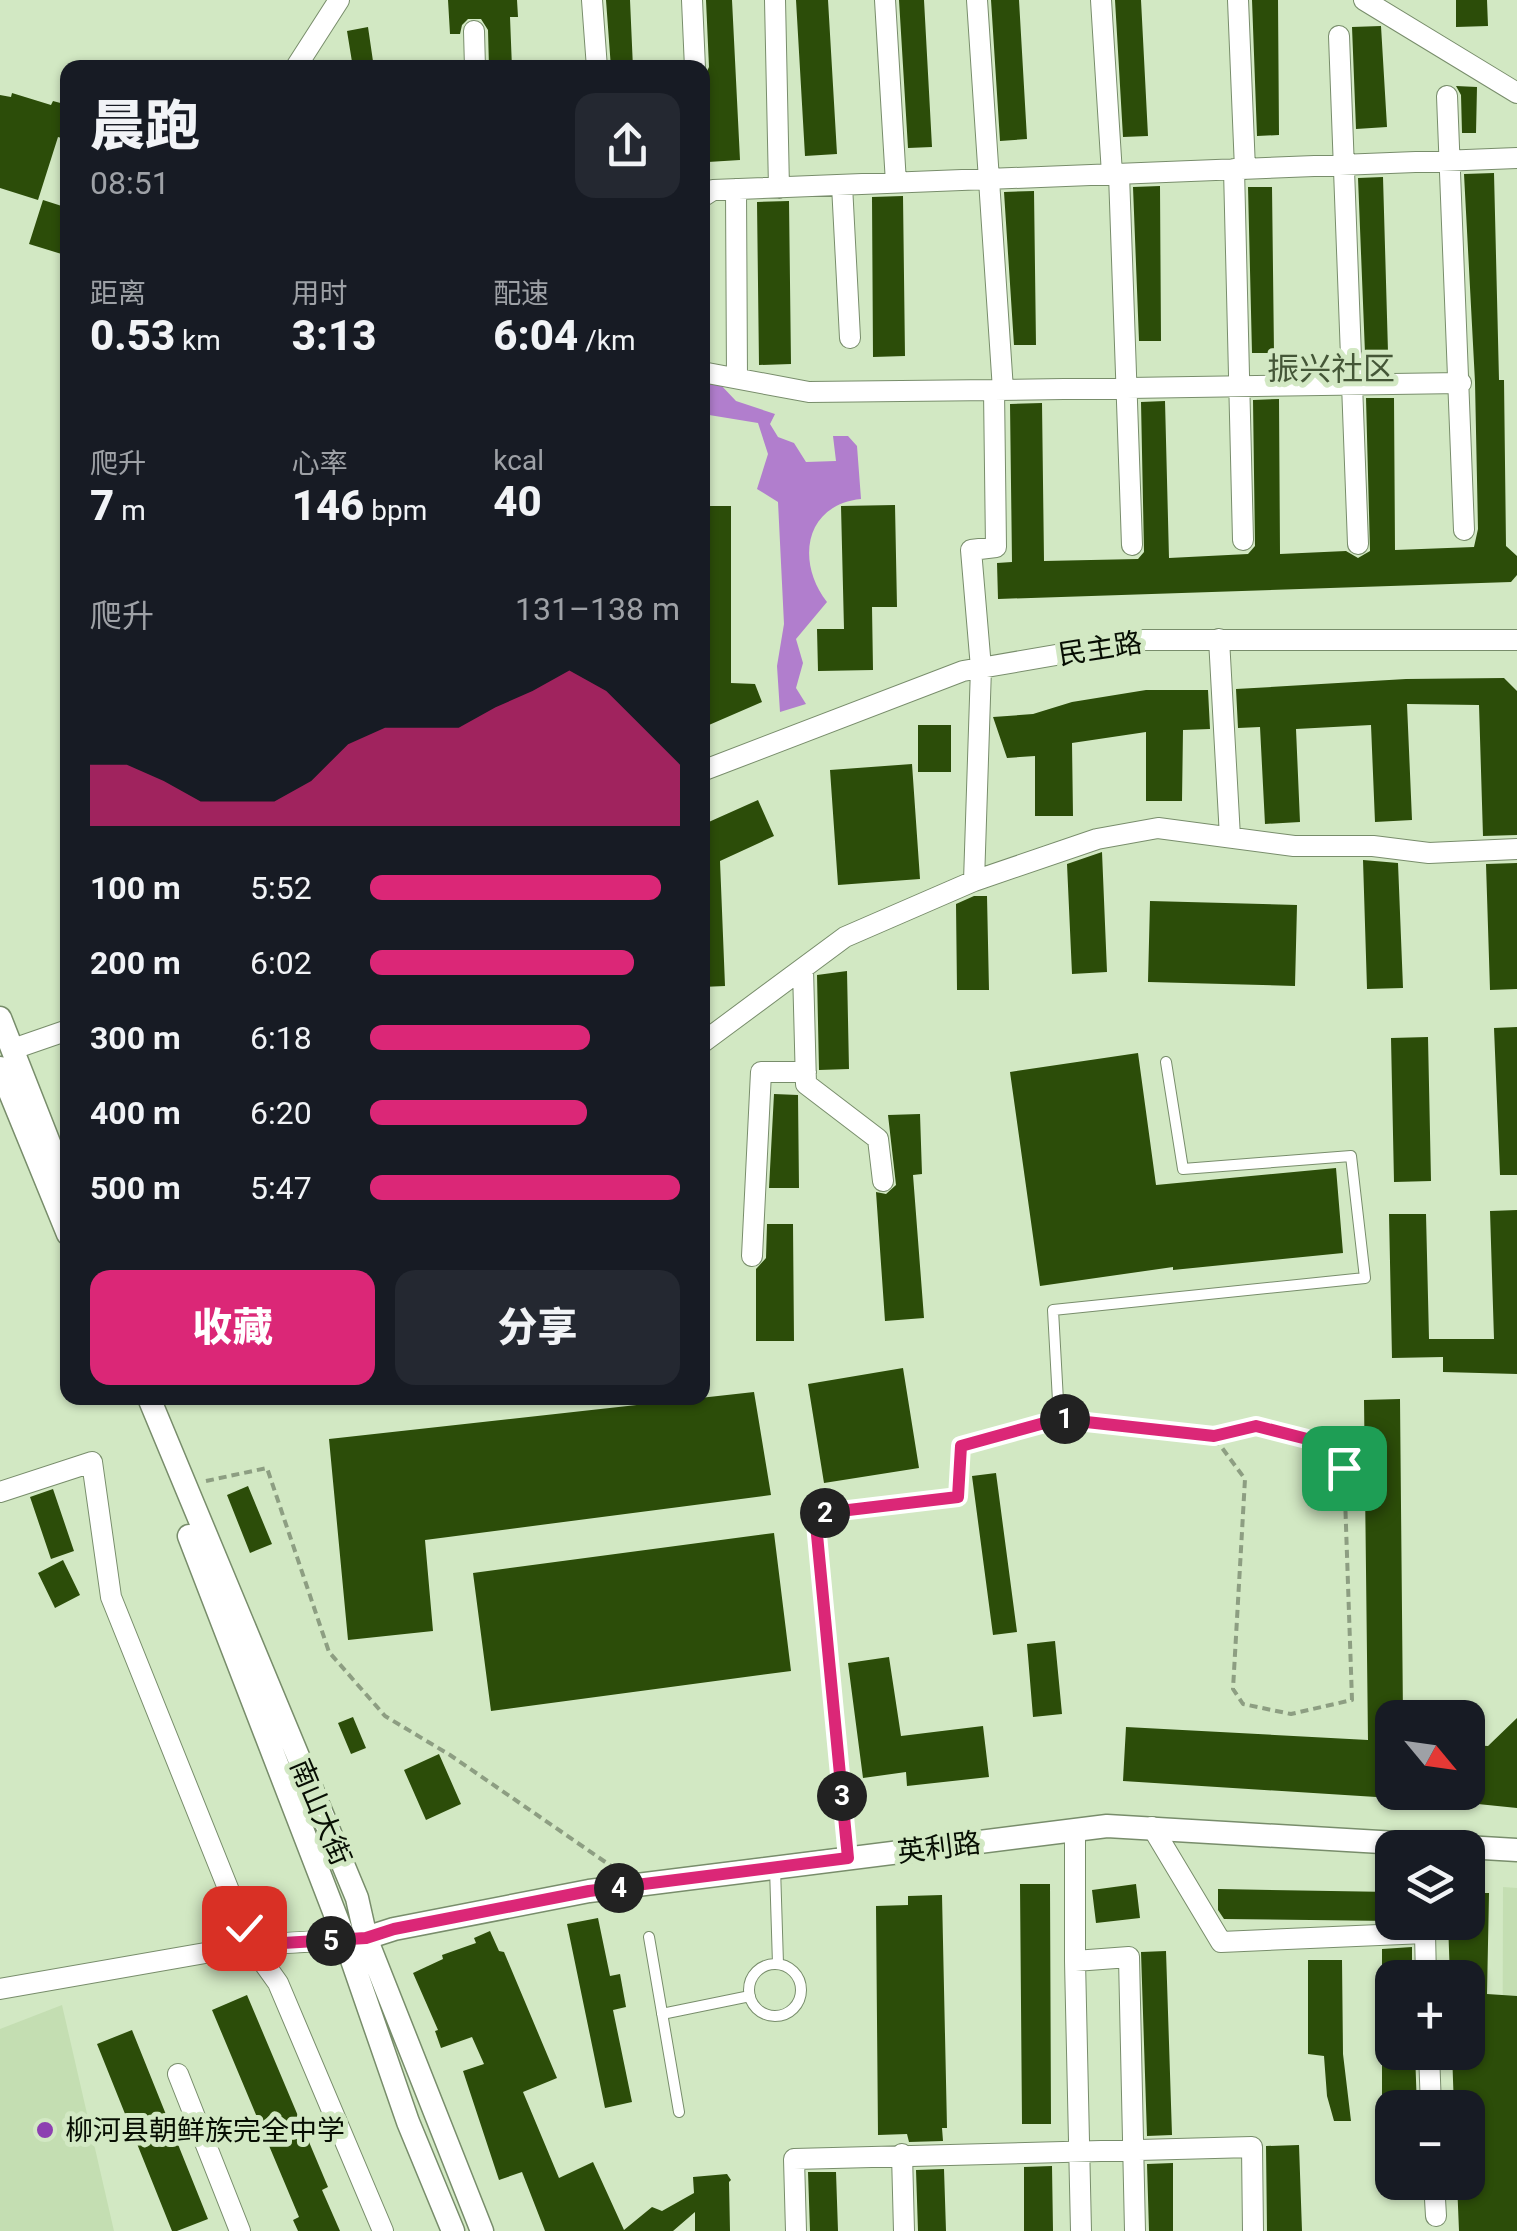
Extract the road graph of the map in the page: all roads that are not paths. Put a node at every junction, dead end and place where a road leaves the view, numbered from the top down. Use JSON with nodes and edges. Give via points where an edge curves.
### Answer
{"nodes":[{"id":1,"x":339,"y":0,"type":"edge"},
{"id":2,"x":592,"y":0,"type":"edge"},
{"id":3,"x":692,"y":0,"type":"edge"},
{"id":4,"x":775,"y":0,"type":"edge"},
{"id":5,"x":885,"y":0,"type":"edge"},
{"id":6,"x":977,"y":0,"type":"edge"},
{"id":7,"x":1101,"y":0,"type":"edge"},
{"id":8,"x":1238,"y":0,"type":"edge"},
{"id":9,"x":1364,"y":0,"type":"edge"},
{"id":10,"x":474,"y":31,"type":"dead end"},
{"id":11,"x":1340,"y":36,"type":"dead end"},
{"id":12,"x":300,"y":60,"type":"edge"},
{"id":13,"x":475,"y":60,"type":"edge"},
{"id":14,"x":596,"y":60,"type":"edge"},
{"id":15,"x":695,"y":60,"type":"edge"},
{"id":16,"x":1517,"y":93,"type":"edge"},
{"id":17,"x":1447,"y":96,"type":"dead end"},
{"id":18,"x":1517,"y":158,"type":"edge"},
{"id":19,"x":1450,"y":161,"type":"junction"},
{"id":20,"x":1344,"y":165,"type":"junction"},
{"id":21,"x":1239,"y":169,"type":"junction"},
{"id":22,"x":1116,"y":174,"type":"junction"},
{"id":23,"x":989,"y":179,"type":"junction"},
{"id":24,"x":896,"y":183,"type":"junction"},
{"id":25,"x":842,"y":185,"type":"junction"},
{"id":26,"x":779,"y":188,"type":"junction"},
{"id":27,"x":736,"y":189,"type":"junction"},
{"id":28,"x":710,"y":192,"type":"edge"},
{"id":29,"x":850,"y":338,"type":"dead end"},
{"id":30,"x":710,"y":373,"type":"edge"},
{"id":31,"x":736,"y":378,"type":"junction"},
{"id":32,"x":1461,"y":383,"type":"junction"},
{"id":33,"x":1352,"y":384,"type":"junction"},
{"id":34,"x":1239,"y":386,"type":"junction"},
{"id":35,"x":1126,"y":388,"type":"junction"},
{"id":36,"x":999,"y":390,"type":"junction"},
{"id":37,"x":1464,"y":530,"type":"dead end"},
{"id":38,"x":1243,"y":540,"type":"dead end"},
{"id":39,"x":1358,"y":544,"type":"dead end"},
{"id":40,"x":1132,"y":546,"type":"dead end"},
{"id":41,"x":1219,"y":638,"type":"junction"},
{"id":42,"x":1517,"y":640,"type":"edge"},
{"id":43,"x":981,"y":668,"type":"junction"},
{"id":44,"x":710,"y":768,"type":"edge"},
{"id":45,"x":1230,"y":838,"type":"junction"},
{"id":46,"x":1517,"y":849,"type":"edge"},
{"id":47,"x":974,"y":880,"type":"junction"},
{"id":48,"x":803,"y":968,"type":"junction"},
{"id":49,"x":0,"y":1018,"type":"edge"},
{"id":50,"x":60,"y":1034,"type":"edge"},
{"id":51,"x":710,"y":1037,"type":"edge"},
{"id":52,"x":7,"y":1059,"type":"edge"},
{"id":53,"x":1166,"y":1062,"type":"dead end"},
{"id":54,"x":806,"y":1072,"type":"junction"},
{"id":55,"x":60,"y":1174,"type":"edge"},
{"id":56,"x":883,"y":1180,"type":"dead end"},
{"id":57,"x":60,"y":1211,"type":"edge"},
{"id":58,"x":752,"y":1256,"type":"dead end"},
{"id":59,"x":137,"y":1405,"type":"edge"},
{"id":60,"x":152,"y":1405,"type":"edge"},
{"id":61,"x":0,"y":1492,"type":"edge"},
{"id":62,"x":1152,"y":1827,"type":"junction"},
{"id":63,"x":1075,"y":1830,"type":"junction"},
{"id":64,"x":1517,"y":1850,"type":"edge"},
{"id":65,"x":848,"y":1858,"type":"junction"},
{"id":66,"x":775,"y":1867,"type":"junction"},
{"id":67,"x":648,"y":1936,"type":"dead end"},
{"id":68,"x":356,"y":1939,"type":"junction"},
{"id":69,"x":251,"y":1945,"type":"junction"},
{"id":70,"x":1426,"y":1960,"type":"edge"},
{"id":71,"x":1075,"y":1961,"type":"junction"},
{"id":72,"x":778,"y":1964,"type":"junction"},
{"id":73,"x":0,"y":1989,"type":"edge"},
{"id":74,"x":750,"y":1996,"type":"junction"},
{"id":75,"x":662,"y":2014,"type":"junction"},
{"id":76,"x":178,"y":2074,"type":"dead end"},
{"id":77,"x":679,"y":2112,"type":"dead end"},
{"id":78,"x":1134,"y":2149,"type":"junction"},
{"id":79,"x":1080,"y":2150,"type":"junction"},
{"id":80,"x":902,"y":2154,"type":"junction"},
{"id":81,"x":1435,"y":2200,"type":"edge"},
{"id":82,"x":1436,"y":2216,"type":"dead end"},
{"id":83,"x":240,"y":2231,"type":"edge"},
{"id":84,"x":382,"y":2231,"type":"edge"},
{"id":85,"x":454,"y":2231,"type":"edge"},
{"id":86,"x":482,"y":2231,"type":"edge"},
{"id":87,"x":796,"y":2231,"type":"edge"},
{"id":88,"x":904,"y":2231,"type":"edge"},
{"id":89,"x":1081,"y":2231,"type":"edge"},
{"id":90,"x":1135,"y":2231,"type":"edge"},
{"id":91,"x":1254,"y":2231,"type":"edge"}],
"edges":[{"from":1,"to":12,"type":"street"},
{"from":2,"to":14,"type":"street"},
{"from":3,"to":15,"type":"street"},
{"from":4,"to":26,"type":"street"},
{"from":5,"to":24,"type":"street"},
{"from":6,"to":23,"type":"street"},
{"from":7,"to":22,"type":"street"},
{"from":8,"to":21,"type":"street"},
{"from":9,"to":16,"type":"street"},
{"from":10,"to":13,"type":"street"},
{"from":11,"to":20,"type":"street"},
{"from":17,"to":19,"type":"street"},
{"from":18,"to":19,"type":"street"},
{"from":19,"to":20,"type":"street"},
{"from":19,"to":32,"type":"street"},
{"from":20,"to":21,"type":"street"},
{"from":20,"to":33,"type":"street"},
{"from":21,"to":22,"type":"street"},
{"from":21,"to":34,"type":"street"},
{"from":22,"to":23,"type":"street"},
{"from":22,"to":35,"type":"street"},
{"from":23,"to":24,"type":"street"},
{"from":23,"to":36,"type":"street"},
{"from":24,"to":25,"type":"street"},
{"from":25,"to":26,"type":"street"},
{"from":25,"to":29,"type":"street"},
{"from":26,"to":27,"type":"street"},
{"from":27,"to":28,"type":"street"},
{"from":27,"to":31,"type":"street"},
{"from":30,"to":31,"type":"street"},
{"from":31,"to":36,"type":"street","via":[[809,392]]},
{"from":32,"to":33,"type":"street"},
{"from":32,"to":37,"type":"street"},
{"from":33,"to":34,"type":"street"},
{"from":33,"to":39,"type":"street"},
{"from":34,"to":35,"type":"street"},
{"from":34,"to":38,"type":"street"},
{"from":35,"to":36,"type":"street"},
{"from":35,"to":40,"type":"street"},
{"from":36,"to":43,"type":"street","via":[[996,547],[970,550]]},
{"from":41,"to":42,"type":"street","name":"民主路"},
{"from":41,"to":43,"type":"street","name":"民主路","via":[[1143,640]]},
{"from":41,"to":45,"type":"street"},
{"from":43,"to":44,"type":"street","name":"民主路"},
{"from":43,"to":47,"type":"street"},
{"from":45,"to":46,"type":"street","via":[[1429,852]]},
{"from":45,"to":47,"type":"street","via":[[1158,828],[1097,840]]},
{"from":47,"to":48,"type":"street","via":[[846,937]]},
{"from":48,"to":51,"type":"street"},
{"from":48,"to":54,"type":"street"},
{"from":49,"to":52,"type":"street"},
{"from":50,"to":52,"type":"street"},
{"from":52,"to":55,"type":"street"},
{"from":52,"to":57,"type":"street"},
{"from":53,"to":65,"type":"lane","via":[[1183,1169],[1351,1156],[1365,1278],[1053,1310],[1059,1419],[961,1446],[958,1497],[815,1514]]},
{"from":54,"to":56,"type":"street","via":[[806,1084],[878,1139]]},
{"from":54,"to":58,"type":"street","via":[[761,1072]]},
{"from":59,"to":68,"type":"street","name":"南山大街"},
{"from":60,"to":68,"type":"street","name":"南山大街","via":[[357,1898]]},
{"from":61,"to":69,"type":"street","via":[[92,1462],[112,1597]]},
{"from":62,"to":63,"type":"street","name":"英利路"},
{"from":62,"to":64,"type":"street","name":"英利路"},
{"from":62,"to":70,"type":"street","via":[[1221,1942],[1425,1933]]},
{"from":63,"to":65,"type":"street","name":"英利路"},
{"from":63,"to":71,"type":"street"},
{"from":65,"to":66,"type":"street","name":"英利路"},
{"from":66,"to":68,"type":"street","name":"英利路","via":[[589,1891]]},
{"from":66,"to":72,"type":"lane"},
{"from":67,"to":75,"type":"lane"},
{"from":68,"to":69,"type":"street"},
{"from":68,"to":85,"type":"street","name":"南山大街","via":[[408,2122]]},
{"from":68,"to":86,"type":"street","name":"南山大街"},
{"from":69,"to":73,"type":"street"},
{"from":69,"to":84,"type":"street","via":[[278,1983]]},
{"from":71,"to":78,"type":"street","via":[[1129,1957]]},
{"from":71,"to":79,"type":"street"},
{"from":72,"to":74,"type":"lane","via":[[756,1973]]},
{"from":72,"to":74,"type":"lane","via":[[801,1986],[795,2007],[764,2014]]},
{"from":74,"to":75,"type":"lane"},
{"from":75,"to":77,"type":"lane"},
{"from":76,"to":83,"type":"street"},
{"from":78,"to":79,"type":"street"},
{"from":78,"to":90,"type":"street"},
{"from":78,"to":91,"type":"street","via":[[1252,2147]]},
{"from":79,"to":80,"type":"street"},
{"from":79,"to":89,"type":"street"},
{"from":80,"to":87,"type":"street","via":[[794,2159]]},
{"from":80,"to":88,"type":"street"},
{"from":81,"to":82,"type":"street"}]}
